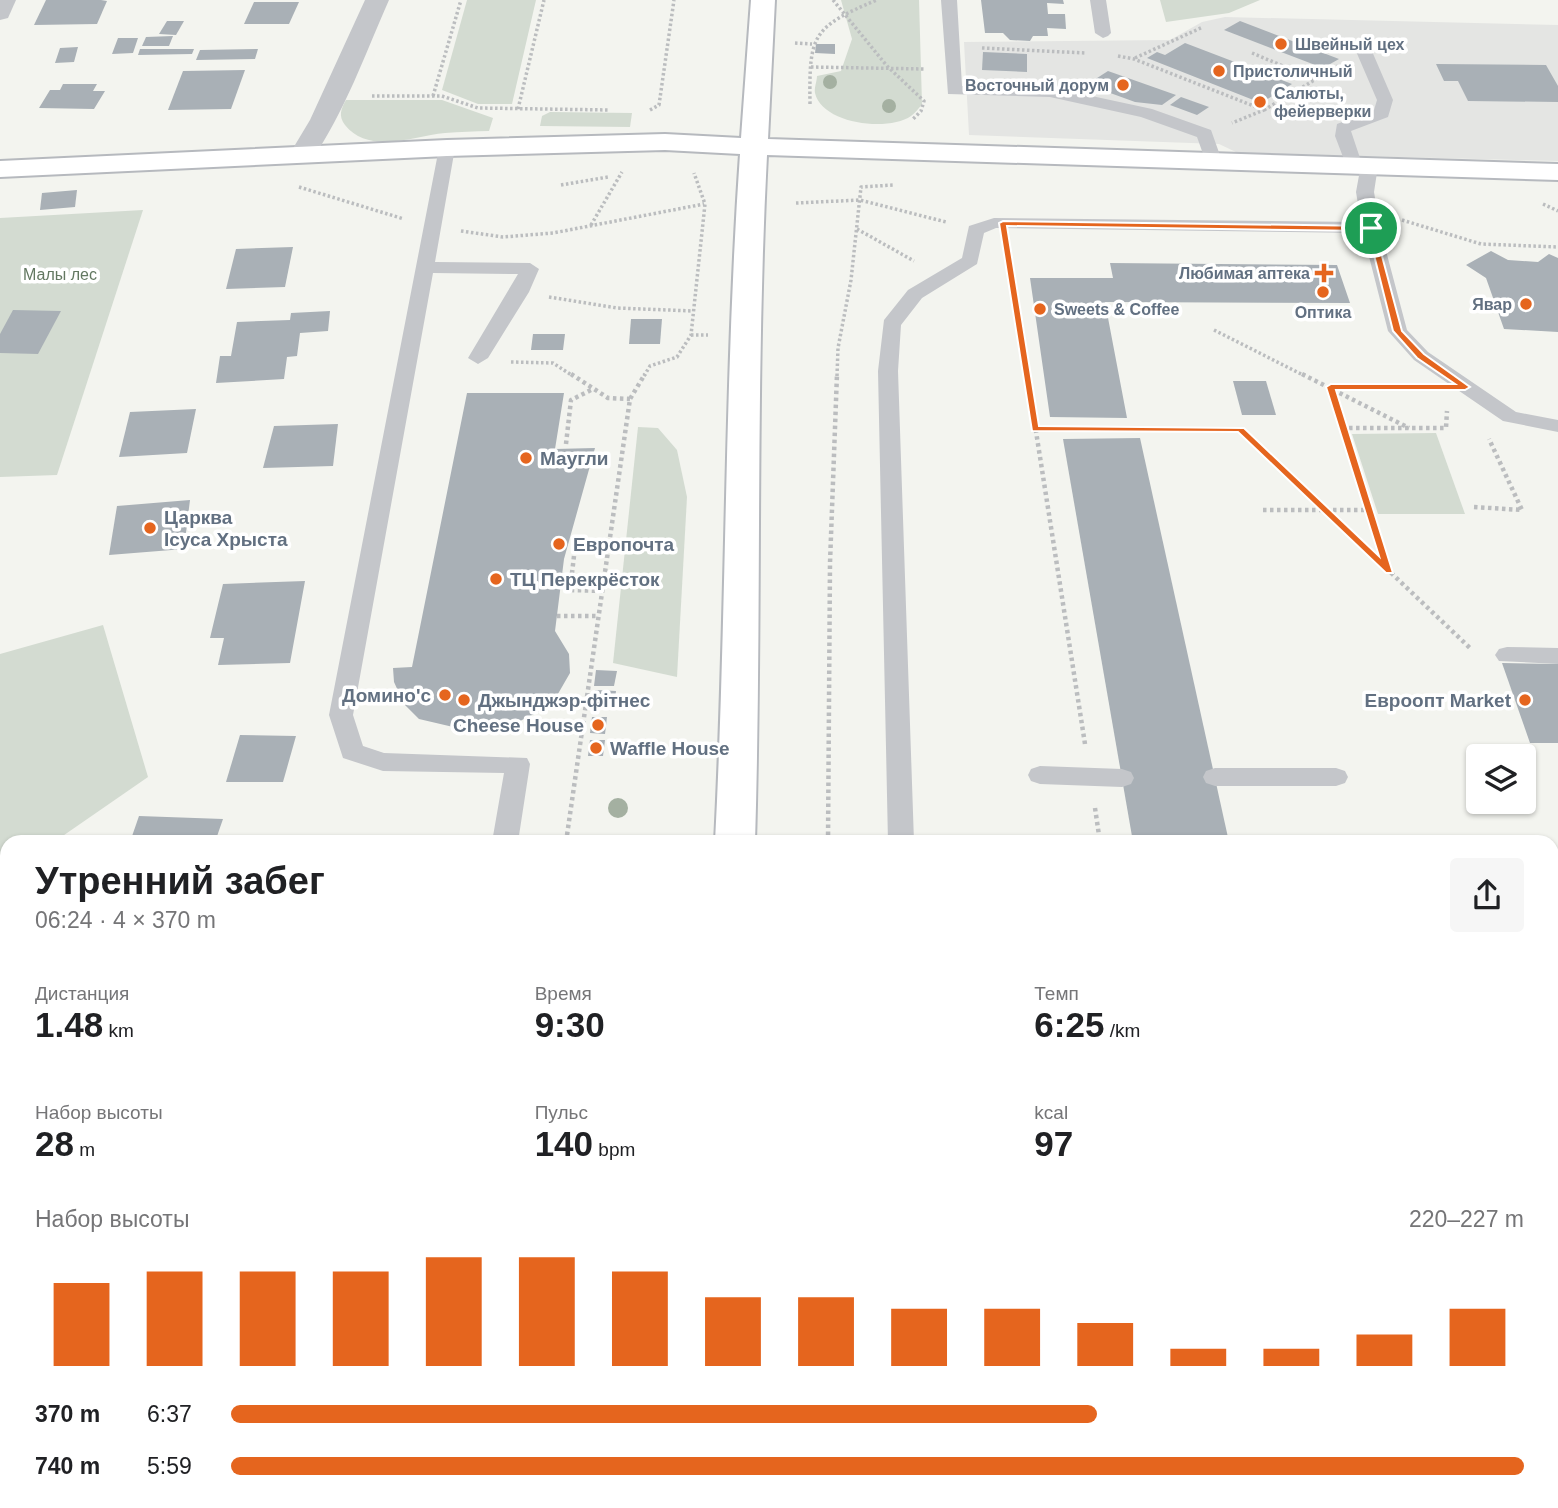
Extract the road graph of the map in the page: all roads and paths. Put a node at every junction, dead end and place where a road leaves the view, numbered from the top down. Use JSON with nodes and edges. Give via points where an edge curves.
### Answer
{"nodes":[{"id":1,"x":4,"y":0,"type":"edge"},
{"id":2,"x":377,"y":0,"type":"edge"},
{"id":3,"x":461,"y":0,"type":"edge"},
{"id":4,"x":544,"y":0,"type":"edge"},
{"id":5,"x":674,"y":0,"type":"edge"},
{"id":6,"x":763,"y":0,"type":"edge"},
{"id":7,"x":833,"y":0,"type":"edge"},
{"id":8,"x":877,"y":0,"type":"edge"},
{"id":9,"x":949,"y":0,"type":"edge"},
{"id":10,"x":1098,"y":0,"type":"edge"},
{"id":11,"x":0,"y":13,"type":"edge"},
{"id":12,"x":847,"y":13,"type":"junction"},
{"id":13,"x":1203,"y":27,"type":"dead end"},
{"id":14,"x":1104,"y":33,"type":"dead end"},
{"id":15,"x":1360,"y":42,"type":"dead end"},
{"id":16,"x":951,"y":46,"type":"junction"},
{"id":17,"x":1252,"y":53,"type":"dead end"},
{"id":18,"x":1096,"y":54,"type":"dead end"},
{"id":19,"x":1107,"y":55,"type":"dead end"},
{"id":20,"x":1134,"y":59,"type":"junction"},
{"id":21,"x":1338,"y":65,"type":"dead end"},
{"id":22,"x":887,"y":66,"type":"junction"},
{"id":23,"x":811,"y":67,"type":"junction"},
{"id":24,"x":953,"y":72,"type":"junction"},
{"id":25,"x":1314,"y":80,"type":"junction"},
{"id":26,"x":333,"y":96,"type":"junction"},
{"id":27,"x":433,"y":96,"type":"junction"},
{"id":28,"x":810,"y":104,"type":"dead end"},
{"id":29,"x":518,"y":109,"type":"junction"},
{"id":30,"x":615,"y":110,"type":"dead end"},
{"id":31,"x":643,"y":110,"type":"dead end"},
{"id":32,"x":1264,"y":110,"type":"junction"},
{"id":33,"x":911,"y":121,"type":"dead end"},
{"id":34,"x":1205,"y":134,"type":"junction"},
{"id":35,"x":752,"y":145,"type":"junction"},
{"id":36,"x":447,"y":148,"type":"junction"},
{"id":37,"x":302,"y":155,"type":"junction"},
{"id":38,"x":1213,"y":161,"type":"junction"},
{"id":39,"x":1361,"y":166,"type":"junction"},
{"id":40,"x":625,"y":167,"type":"dead end"},
{"id":41,"x":0,"y":169,"type":"edge"},
{"id":42,"x":685,"y":169,"type":"dead end"},
{"id":43,"x":1558,"y":172,"type":"edge"},
{"id":44,"x":622,"y":173,"type":"junction"},
{"id":45,"x":561,"y":185,"type":"dead end"},
{"id":46,"x":294,"y":186,"type":"dead end"},
{"id":47,"x":861,"y":187,"type":"dead end"},
{"id":48,"x":860,"y":200,"type":"junction"},
{"id":49,"x":796,"y":203,"type":"dead end"},
{"id":50,"x":705,"y":204,"type":"junction"},
{"id":51,"x":1399,"y":219,"type":"dead end"},
{"id":52,"x":1003,"y":223,"type":"junction"},
{"id":53,"x":591,"y":226,"type":"junction"},
{"id":54,"x":432,"y":227,"type":"junction"},
{"id":55,"x":1371,"y":228,"type":"junction"},
{"id":56,"x":857,"y":229,"type":"junction"},
{"id":57,"x":975,"y":230,"type":"junction"},
{"id":58,"x":1558,"y":247,"type":"edge"},
{"id":59,"x":425,"y":267,"type":"junction"},
{"id":60,"x":942,"y":278,"type":"junction"},
{"id":61,"x":520,"y":292,"type":"junction"},
{"id":62,"x":693,"y":312,"type":"junction"},
{"id":63,"x":1214,"y":330,"type":"dead end"},
{"id":64,"x":478,"y":358,"type":"dead end"},
{"id":65,"x":511,"y":362,"type":"dead end"},
{"id":66,"x":1331,"y":387,"type":"junction"},
{"id":67,"x":1465,"y":387,"type":"junction"},
{"id":68,"x":593,"y":389,"type":"junction"},
{"id":69,"x":629,"y":399,"type":"junction"},
{"id":70,"x":1558,"y":426,"type":"edge"},
{"id":71,"x":1344,"y":428,"type":"junction"},
{"id":72,"x":1410,"y":428,"type":"junction"},
{"id":73,"x":1446,"y":428,"type":"dead end"},
{"id":74,"x":1035,"y":429,"type":"junction"},
{"id":75,"x":566,"y":444,"type":"dead end"},
{"id":76,"x":1474,"y":507,"type":"dead end"},
{"id":77,"x":1263,"y":510,"type":"dead end"},
{"id":78,"x":1325,"y":510,"type":"junction"},
{"id":79,"x":1370,"y":510,"type":"junction"},
{"id":80,"x":574,"y":556,"type":"dead end"},
{"id":81,"x":1389,"y":571,"type":"junction"},
{"id":82,"x":602,"y":591,"type":"junction"},
{"id":83,"x":557,"y":616,"type":"dead end"},
{"id":84,"x":598,"y":616,"type":"junction"},
{"id":85,"x":1470,"y":648,"type":"dead end"},
{"id":86,"x":1507,"y":655,"type":"dead end"},
{"id":87,"x":1558,"y":656,"type":"edge"},
{"id":88,"x":1040,"y":775,"type":"dead end"},
{"id":89,"x":1090,"y":777,"type":"junction"},
{"id":90,"x":1215,"y":777,"type":"dead end"},
{"id":91,"x":1336,"y":777,"type":"dead end"},
{"id":92,"x":1122,"y":778,"type":"dead end"},
{"id":93,"x":506,"y":835,"type":"edge"},
{"id":94,"x":567,"y":835,"type":"edge"},
{"id":95,"x":735,"y":835,"type":"edge"},
{"id":96,"x":828,"y":835,"type":"edge"},
{"id":97,"x":901,"y":835,"type":"edge"},
{"id":98,"x":1099,"y":835,"type":"edge"}],
"edges":[{"from":1,"to":11,"type":"street"},
{"from":2,"to":26,"type":"street"},
{"from":3,"to":27,"type":"path"},
{"from":4,"to":29,"type":"path"},
{"from":5,"to":31,"type":"path","via":[[659,104]]},
{"from":6,"to":35,"type":"main road"},
{"from":7,"to":12,"type":"path"},
{"from":8,"to":12,"type":"path"},
{"from":9,"to":16,"type":"lane"},
{"from":10,"to":14,"type":"lane"},
{"from":12,"to":22,"type":"path"},
{"from":12,"to":23,"type":"path","via":[[812,44]]},
{"from":13,"to":20,"type":"path"},
{"from":15,"to":39,"type":"lane","via":[[1385,100],[1382,113],[1343,128]]},
{"from":16,"to":18,"type":"path"},
{"from":16,"to":24,"type":"lane"},
{"from":17,"to":25,"type":"path"},
{"from":19,"to":20,"type":"path"},
{"from":20,"to":32,"type":"path"},
{"from":21,"to":25,"type":"path"},
{"from":22,"to":23,"type":"path"},
{"from":22,"to":24,"type":"path"},
{"from":22,"to":33,"type":"path","via":[[924,101]]},
{"from":23,"to":28,"type":"path"},
{"from":24,"to":34,"type":"lane","via":[[954,91],[1050,92],[1146,113]]},
{"from":25,"to":32,"type":"path"},
{"from":26,"to":27,"type":"path"},
{"from":26,"to":37,"type":"street"},
{"from":27,"to":29,"type":"path","via":[[478,108]]},
{"from":29,"to":30,"type":"path"},
{"from":32,"to":34,"type":"path"},
{"from":34,"to":38,"type":"lane"},
{"from":35,"to":36,"type":"main road","via":[[665,142]]},
{"from":35,"to":38,"type":"main road"},
{"from":35,"to":95,"type":"main road"},
{"from":36,"to":37,"type":"main road"},
{"from":36,"to":54,"type":"lane"},
{"from":37,"to":41,"type":"main road"},
{"from":38,"to":39,"type":"main road"},
{"from":39,"to":43,"type":"main road"},
{"from":39,"to":55,"type":"lane"},
{"from":40,"to":44,"type":"path"},
{"from":42,"to":50,"type":"path","via":[[695,173]]},
{"from":44,"to":45,"type":"path"},
{"from":44,"to":53,"type":"path"},
{"from":46,"to":54,"type":"path"},
{"from":47,"to":48,"type":"path"},
{"from":48,"to":49,"type":"path"},
{"from":48,"to":56,"type":"path"},
{"from":48,"to":57,"type":"path"},
{"from":50,"to":53,"type":"path"},
{"from":50,"to":62,"type":"path"},
{"from":51,"to":58,"type":"path","via":[[1481,244]]},
{"from":52,"to":55,"type":"lane"},
{"from":52,"to":57,"type":"lane"},
{"from":52,"to":74,"type":"path"},
{"from":53,"to":54,"type":"path","via":[[503,237]]},
{"from":54,"to":59,"type":"lane"},
{"from":55,"to":67,"type":"lane","via":[[1398,331],[1421,356]]},
{"from":56,"to":60,"type":"path"},
{"from":56,"to":96,"type":"path","via":[[838,348],[830,563]]},
{"from":57,"to":60,"type":"lane","via":[[971,260]]},
{"from":59,"to":61,"type":"lane","via":[[530,269]]},
{"from":59,"to":93,"type":"lane","via":[[341,715],[352,751],[383,762],[518,764]]},
{"from":60,"to":97,"type":"lane","via":[[915,293],[891,324],[888,370]]},
{"from":61,"to":62,"type":"path","via":[[617,308]]},
{"from":61,"to":64,"type":"lane"},
{"from":62,"to":69,"type":"path","via":[[691,335],[677,357],[650,366]]},
{"from":63,"to":66,"type":"path"},
{"from":65,"to":68,"type":"path","via":[[553,363]]},
{"from":66,"to":67,"type":"path"},
{"from":66,"to":71,"type":"path"},
{"from":66,"to":72,"type":"path"},
{"from":67,"to":70,"type":"lane","via":[[1510,417]]},
{"from":67,"to":76,"type":"path","via":[[1522,510]]},
{"from":68,"to":69,"type":"path","via":[[608,398]]},
{"from":68,"to":75,"type":"path","via":[[571,400]]},
{"from":69,"to":82,"type":"path"},
{"from":71,"to":72,"type":"path"},
{"from":71,"to":79,"type":"path"},
{"from":72,"to":73,"type":"path"},
{"from":74,"to":78,"type":"path","via":[[1241,430]]},
{"from":74,"to":89,"type":"path"},
{"from":77,"to":78,"type":"path"},
{"from":78,"to":79,"type":"path"},
{"from":78,"to":81,"type":"path"},
{"from":79,"to":81,"type":"path"},
{"from":80,"to":82,"type":"path","via":[[570,590]]},
{"from":81,"to":85,"type":"path"},
{"from":82,"to":84,"type":"path"},
{"from":83,"to":84,"type":"path"},
{"from":84,"to":94,"type":"path"},
{"from":86,"to":87,"type":"lane"},
{"from":88,"to":89,"type":"lane"},
{"from":89,"to":92,"type":"lane"},
{"from":89,"to":98,"type":"path"},
{"from":90,"to":91,"type":"lane"}]}
